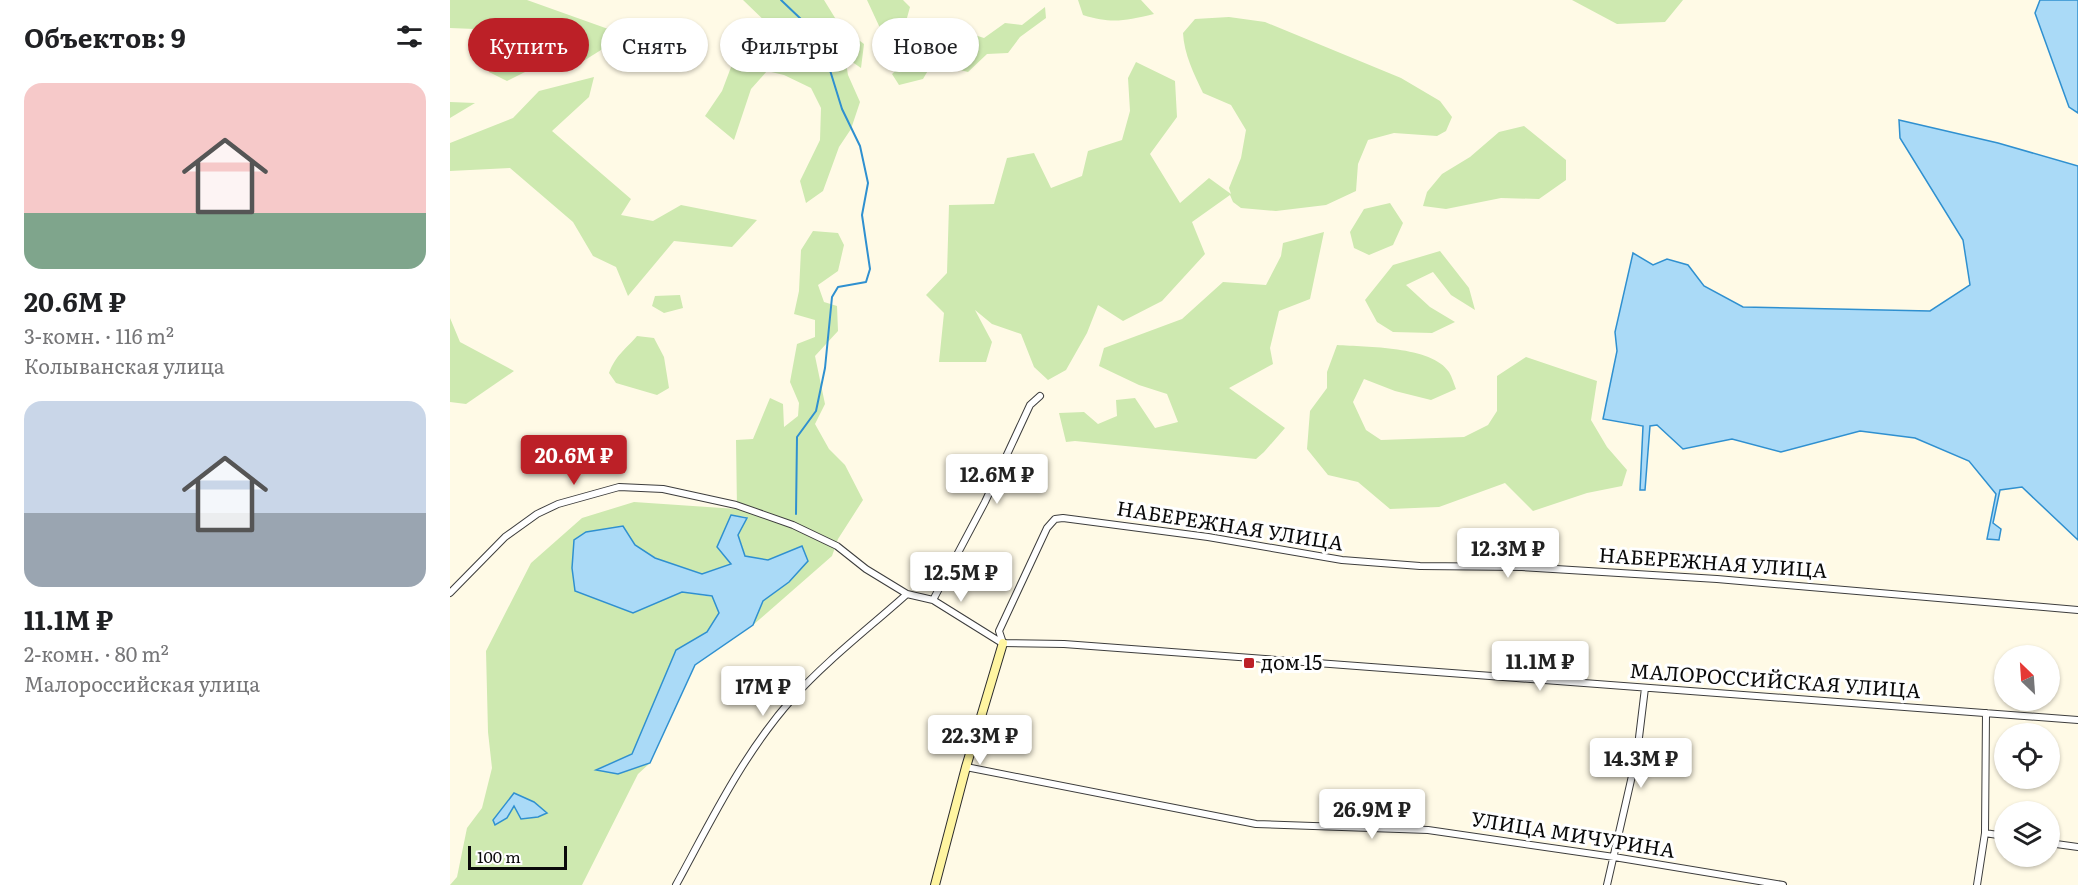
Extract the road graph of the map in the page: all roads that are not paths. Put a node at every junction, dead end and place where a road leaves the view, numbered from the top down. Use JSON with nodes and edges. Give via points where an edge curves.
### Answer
{"nodes":[{"id":1,"x":1040,"y":396,"type":"dead end"},
{"id":2,"x":450,"y":592,"type":"edge"},
{"id":3,"x":907,"y":594,"type":"junction"},
{"id":4,"x":933,"y":600,"type":"junction"},
{"id":5,"x":2078,"y":610,"type":"edge"},
{"id":6,"x":1003,"y":643,"type":"junction"},
{"id":7,"x":1645,"y":688,"type":"junction"},
{"id":8,"x":1986,"y":713,"type":"junction"},
{"id":9,"x":2078,"y":720,"type":"edge"},
{"id":10,"x":966,"y":767,"type":"junction"},
{"id":11,"x":1985,"y":833,"type":"junction"},
{"id":12,"x":1994,"y":834,"type":"edge"},
{"id":13,"x":2060,"y":845,"type":"edge"},
{"id":14,"x":2078,"y":848,"type":"edge"},
{"id":15,"x":1614,"y":857,"type":"junction"},
{"id":16,"x":676,"y":885,"type":"edge"},
{"id":17,"x":935,"y":885,"type":"edge"},
{"id":18,"x":1607,"y":885,"type":"edge"},
{"id":19,"x":1783,"y":885,"type":"edge"},
{"id":20,"x":1977,"y":885,"type":"edge"}],
"edges":[{"from":1,"to":4,"type":"street","via":[[1030,405]]},
{"from":2,"to":3,"type":"street","via":[[505,537],[537,514],[619,487],[663,489],[719,501],[793,525],[837,546]]},
{"from":3,"to":4,"type":"street"},
{"from":3,"to":16,"type":"street","via":[[786,706],[728,790]]},
{"from":4,"to":6,"type":"street"},
{"from":5,"to":6,"type":"street","name":"НАБЕРЕЖНАЯ УЛИЦА","via":[[1717,579],[1342,560],[1063,518],[1055,519],[1047,528],[1013,597],[999,631]]},
{"from":6,"to":7,"type":"street","name":"МАЛОРОССИЙСКАЯ УЛИЦА","via":[[1064,644]]},
{"from":6,"to":10,"type":"street"},
{"from":7,"to":8,"type":"street","name":"МАЛОРОССИЙСКАЯ УЛИЦА"},
{"from":7,"to":15,"type":"street","via":[[1637,754]]},
{"from":8,"to":9,"type":"street","name":"МАЛОРОССИЙСКАЯ УЛИЦА"},
{"from":8,"to":11,"type":"street"},
{"from":10,"to":15,"type":"street","name":"УЛИЦА МИЧУРИНА","via":[[1256,824],[1428,830]]},
{"from":10,"to":17,"type":"street"},
{"from":11,"to":12,"type":"street"},
{"from":11,"to":20,"type":"street"},
{"from":13,"to":14,"type":"street"},
{"from":15,"to":18,"type":"street"},
{"from":15,"to":19,"type":"street","name":"УЛИЦА МИЧУРИНА"}]}
